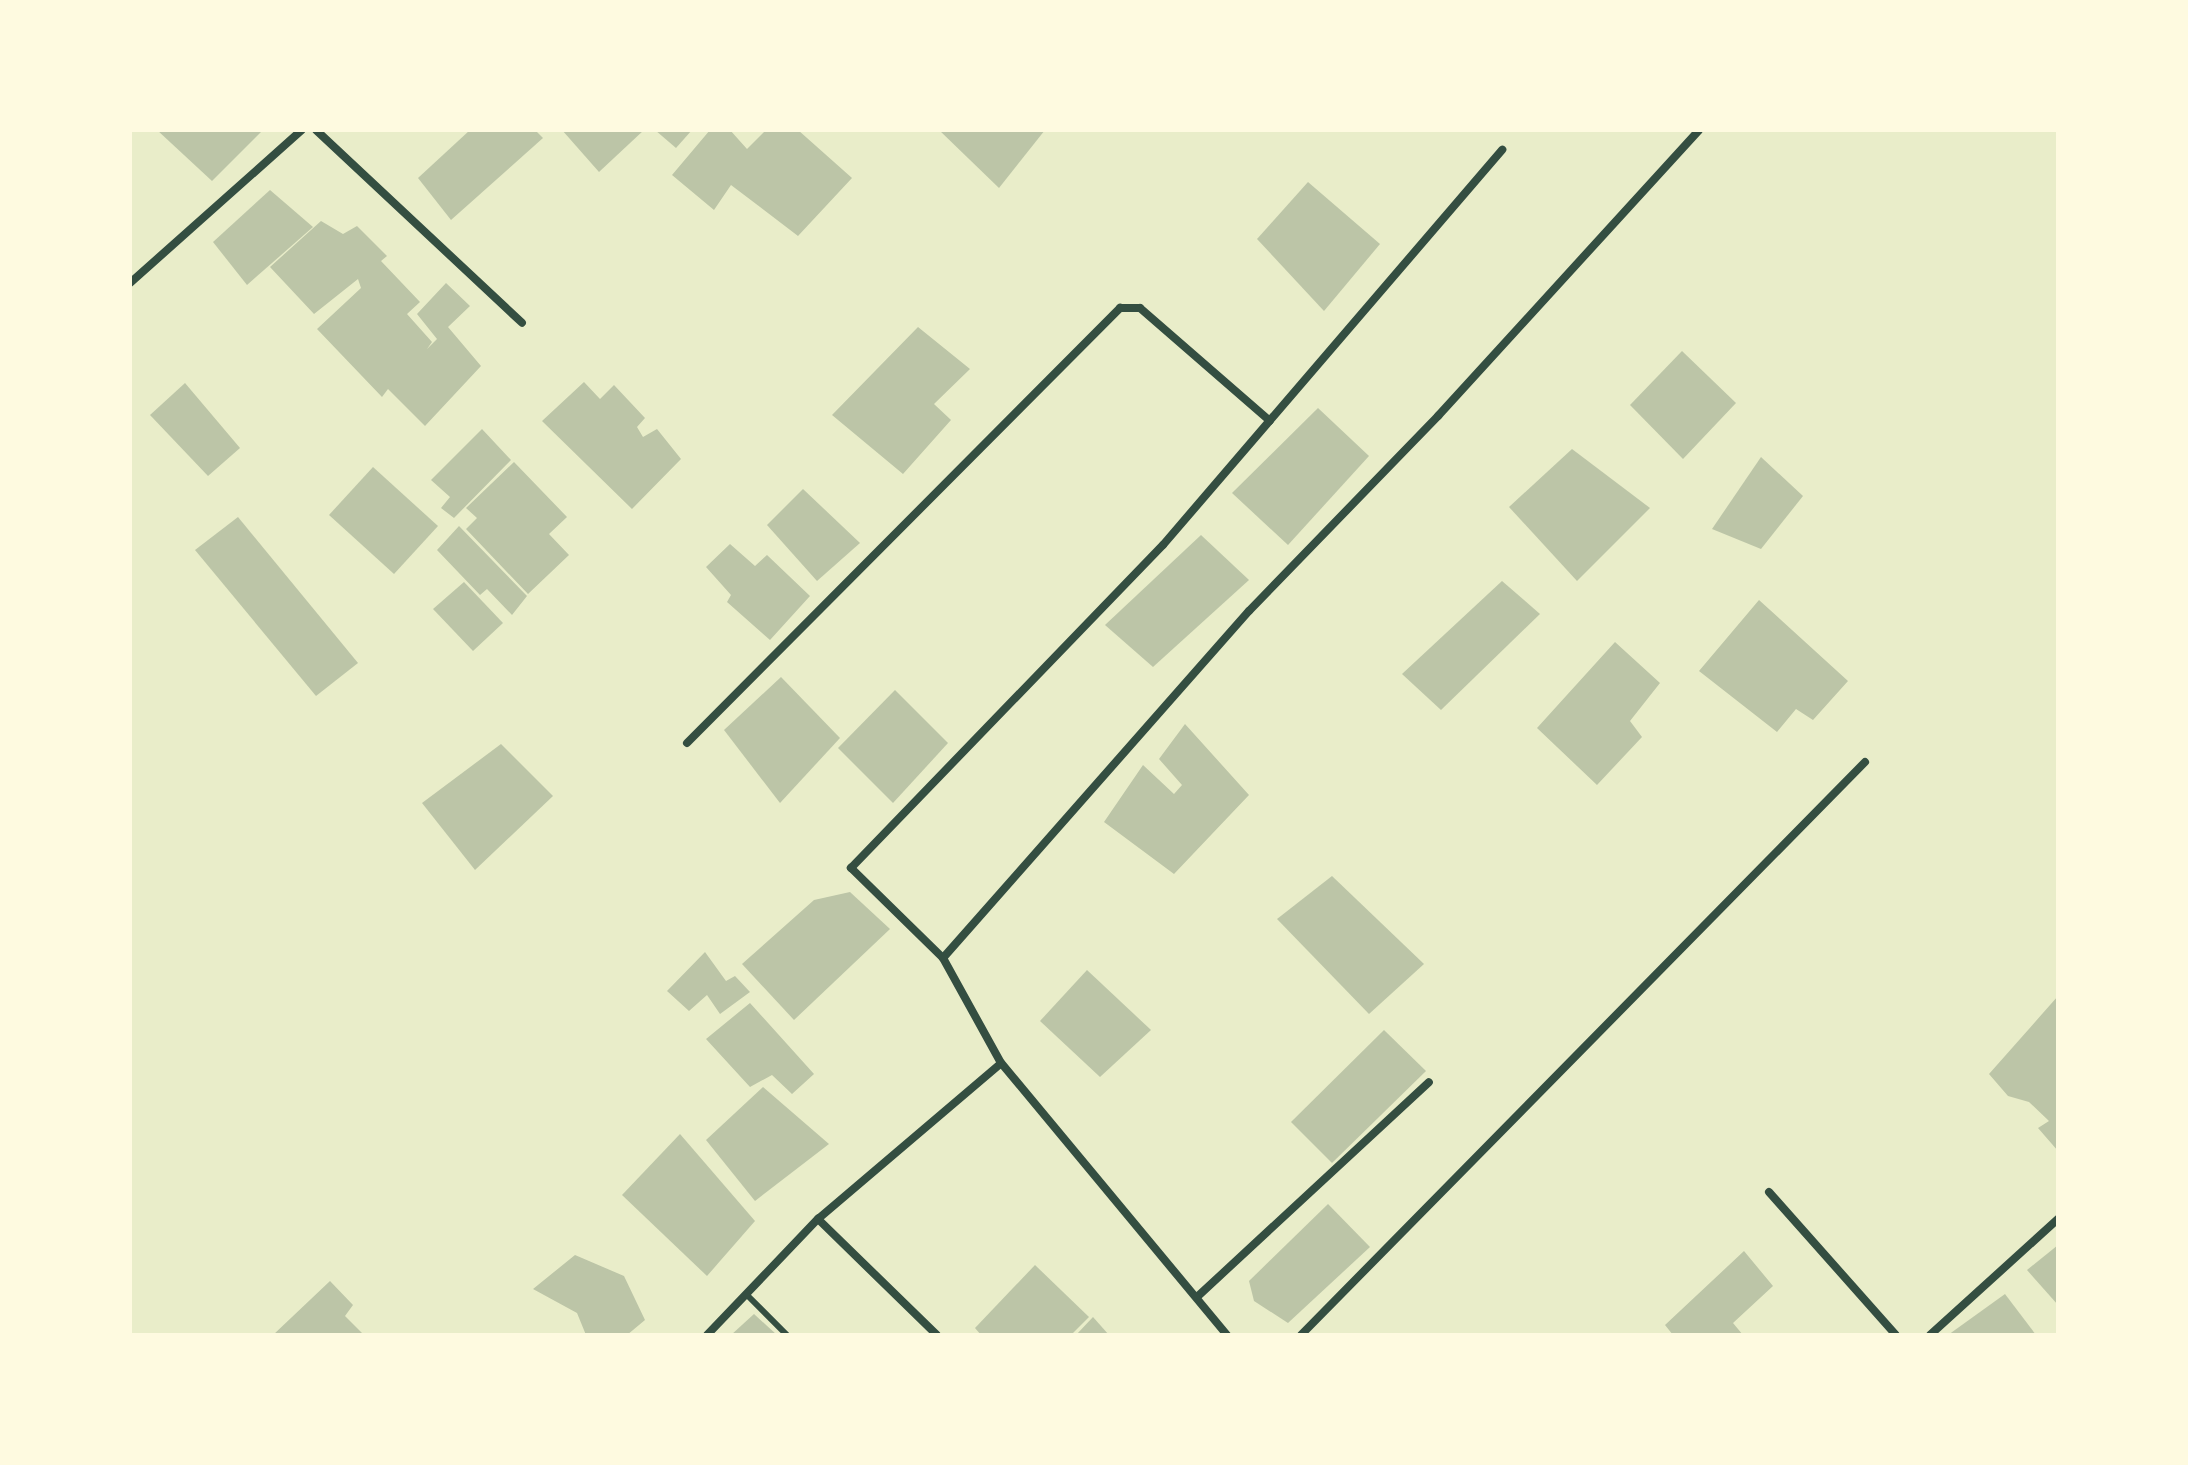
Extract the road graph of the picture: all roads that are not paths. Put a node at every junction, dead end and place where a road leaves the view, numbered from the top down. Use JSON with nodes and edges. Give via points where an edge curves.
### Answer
{"nodes":[{"id":1,"x":302,"y":130,"type":"edge"},
{"id":2,"x":316,"y":130,"type":"edge"},
{"id":3,"x":1699,"y":130,"type":"edge"},
{"id":4,"x":1502,"y":150,"type":"dead end"},
{"id":5,"x":130,"y":283,"type":"edge"},
{"id":6,"x":522,"y":323,"type":"dead end"},
{"id":7,"x":1270,"y":421,"type":"junction"},
{"id":8,"x":687,"y":743,"type":"dead end"},
{"id":9,"x":1865,"y":762,"type":"dead end"},
{"id":10,"x":943,"y":958,"type":"junction"},
{"id":11,"x":1001,"y":1063,"type":"junction"},
{"id":12,"x":1429,"y":1082,"type":"dead end"},
{"id":13,"x":1769,"y":1192,"type":"dead end"},
{"id":14,"x":818,"y":1219,"type":"junction"},
{"id":15,"x":2058,"y":1219,"type":"edge"},
{"id":16,"x":746,"y":1294,"type":"junction"},
{"id":17,"x":1197,"y":1297,"type":"junction"},
{"id":18,"x":707,"y":1335,"type":"edge"},
{"id":19,"x":787,"y":1335,"type":"edge"},
{"id":20,"x":937,"y":1335,"type":"edge"},
{"id":21,"x":1227,"y":1335,"type":"edge"},
{"id":22,"x":1301,"y":1335,"type":"edge"},
{"id":23,"x":1896,"y":1335,"type":"edge"},
{"id":24,"x":1930,"y":1335,"type":"edge"}],
"edges":[{"from":1,"to":5,"type":"street"},
{"from":2,"to":6,"type":"street"},
{"from":3,"to":10,"type":"street","via":[[1438,416],[1249,611]]},
{"from":4,"to":7,"type":"street"},
{"from":7,"to":8,"type":"street","via":[[1140,308],[1120,308]]},
{"from":7,"to":10,"type":"street","via":[[1163,545],[851,868]]},
{"from":9,"to":22,"type":"street"},
{"from":10,"to":11,"type":"street"},
{"from":11,"to":14,"type":"street"},
{"from":11,"to":17,"type":"street"},
{"from":12,"to":17,"type":"street"},
{"from":13,"to":23,"type":"street"},
{"from":14,"to":16,"type":"street"},
{"from":14,"to":20,"type":"street"},
{"from":15,"to":24,"type":"street"},
{"from":16,"to":18,"type":"street"},
{"from":16,"to":19,"type":"lane"},
{"from":17,"to":21,"type":"street"}]}
